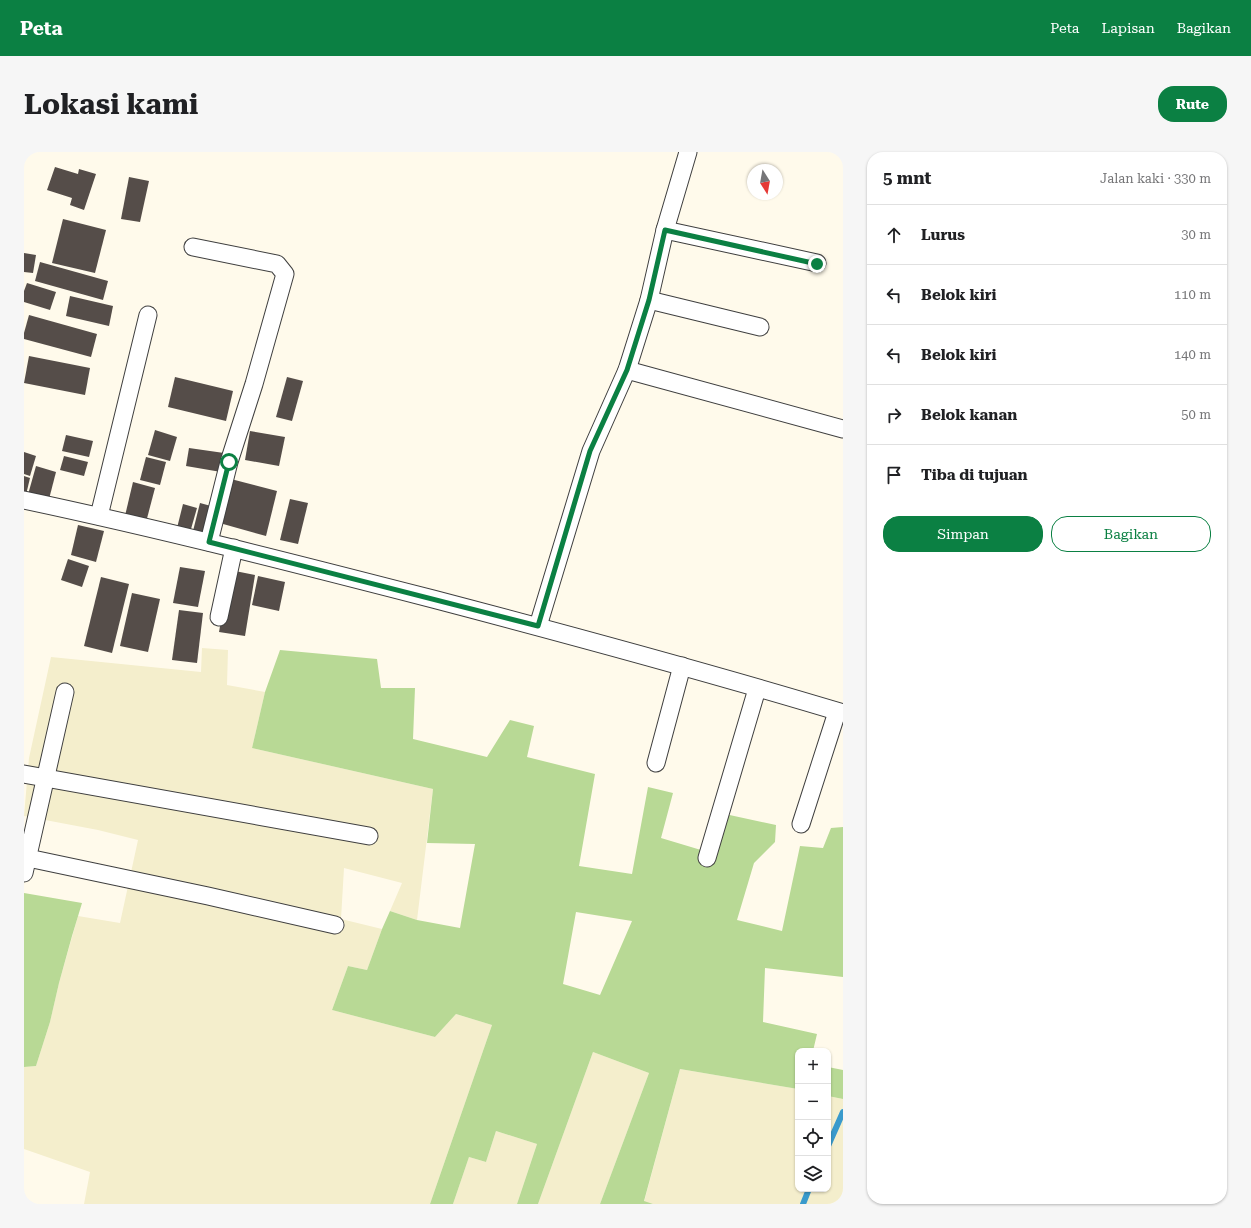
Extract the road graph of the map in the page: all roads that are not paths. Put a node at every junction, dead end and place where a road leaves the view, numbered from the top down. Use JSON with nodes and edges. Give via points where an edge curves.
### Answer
{"nodes":[{"id":1,"x":688,"y":152,"type":"edge"},
{"id":2,"x":665,"y":230,"type":"junction"},
{"id":3,"x":193,"y":247,"type":"dead end"},
{"id":4,"x":817,"y":264,"type":"dead end"},
{"id":5,"x":649,"y":300,"type":"junction"},
{"id":6,"x":148,"y":315,"type":"dead end"},
{"id":7,"x":760,"y":327,"type":"dead end"},
{"id":8,"x":627,"y":370,"type":"junction"},
{"id":9,"x":843,"y":429,"type":"edge"},
{"id":10,"x":24,"y":500,"type":"edge"},
{"id":11,"x":99,"y":516,"type":"junction"},
{"id":12,"x":209,"y":542,"type":"junction"},
{"id":13,"x":234,"y":548,"type":"junction"},
{"id":14,"x":219,"y":617,"type":"dead end"},
{"id":15,"x":538,"y":626,"type":"junction"},
{"id":16,"x":682,"y":666,"type":"junction"},
{"id":17,"x":757,"y":689,"type":"junction"},
{"id":18,"x":65,"y":692,"type":"dead end"},
{"id":19,"x":840,"y":712,"type":"edge"},
{"id":20,"x":656,"y":763,"type":"dead end"},
{"id":21,"x":24,"y":774,"type":"edge"},
{"id":22,"x":46,"y":778,"type":"junction"},
{"id":23,"x":801,"y":824,"type":"dead end"},
{"id":24,"x":369,"y":836,"type":"dead end"},
{"id":25,"x":707,"y":858,"type":"dead end"},
{"id":26,"x":26,"y":865,"type":"edge"},
{"id":27,"x":335,"y":925,"type":"dead end"}],
"edges":[{"from":1,"to":2,"type":"street"},
{"from":2,"to":4,"type":"street"},
{"from":2,"to":5,"type":"street"},
{"from":3,"to":12,"type":"street","via":[[277,264],[285,274],[229,462]]},
{"from":5,"to":7,"type":"street"},
{"from":5,"to":8,"type":"street"},
{"from":6,"to":11,"type":"street"},
{"from":8,"to":9,"type":"street"},
{"from":8,"to":15,"type":"street","via":[[590,451]]},
{"from":10,"to":11,"type":"street"},
{"from":11,"to":12,"type":"street"},
{"from":12,"to":13,"type":"street"},
{"from":13,"to":14,"type":"street"},
{"from":13,"to":15,"type":"street"},
{"from":15,"to":16,"type":"street"},
{"from":16,"to":17,"type":"street"},
{"from":16,"to":20,"type":"street"},
{"from":17,"to":19,"type":"street"},
{"from":17,"to":25,"type":"street"},
{"from":18,"to":22,"type":"street"},
{"from":19,"to":23,"type":"street"},
{"from":21,"to":22,"type":"street"},
{"from":22,"to":24,"type":"street"},
{"from":22,"to":26,"type":"street"},
{"from":26,"to":27,"type":"street","via":[[208,896]]}]}
